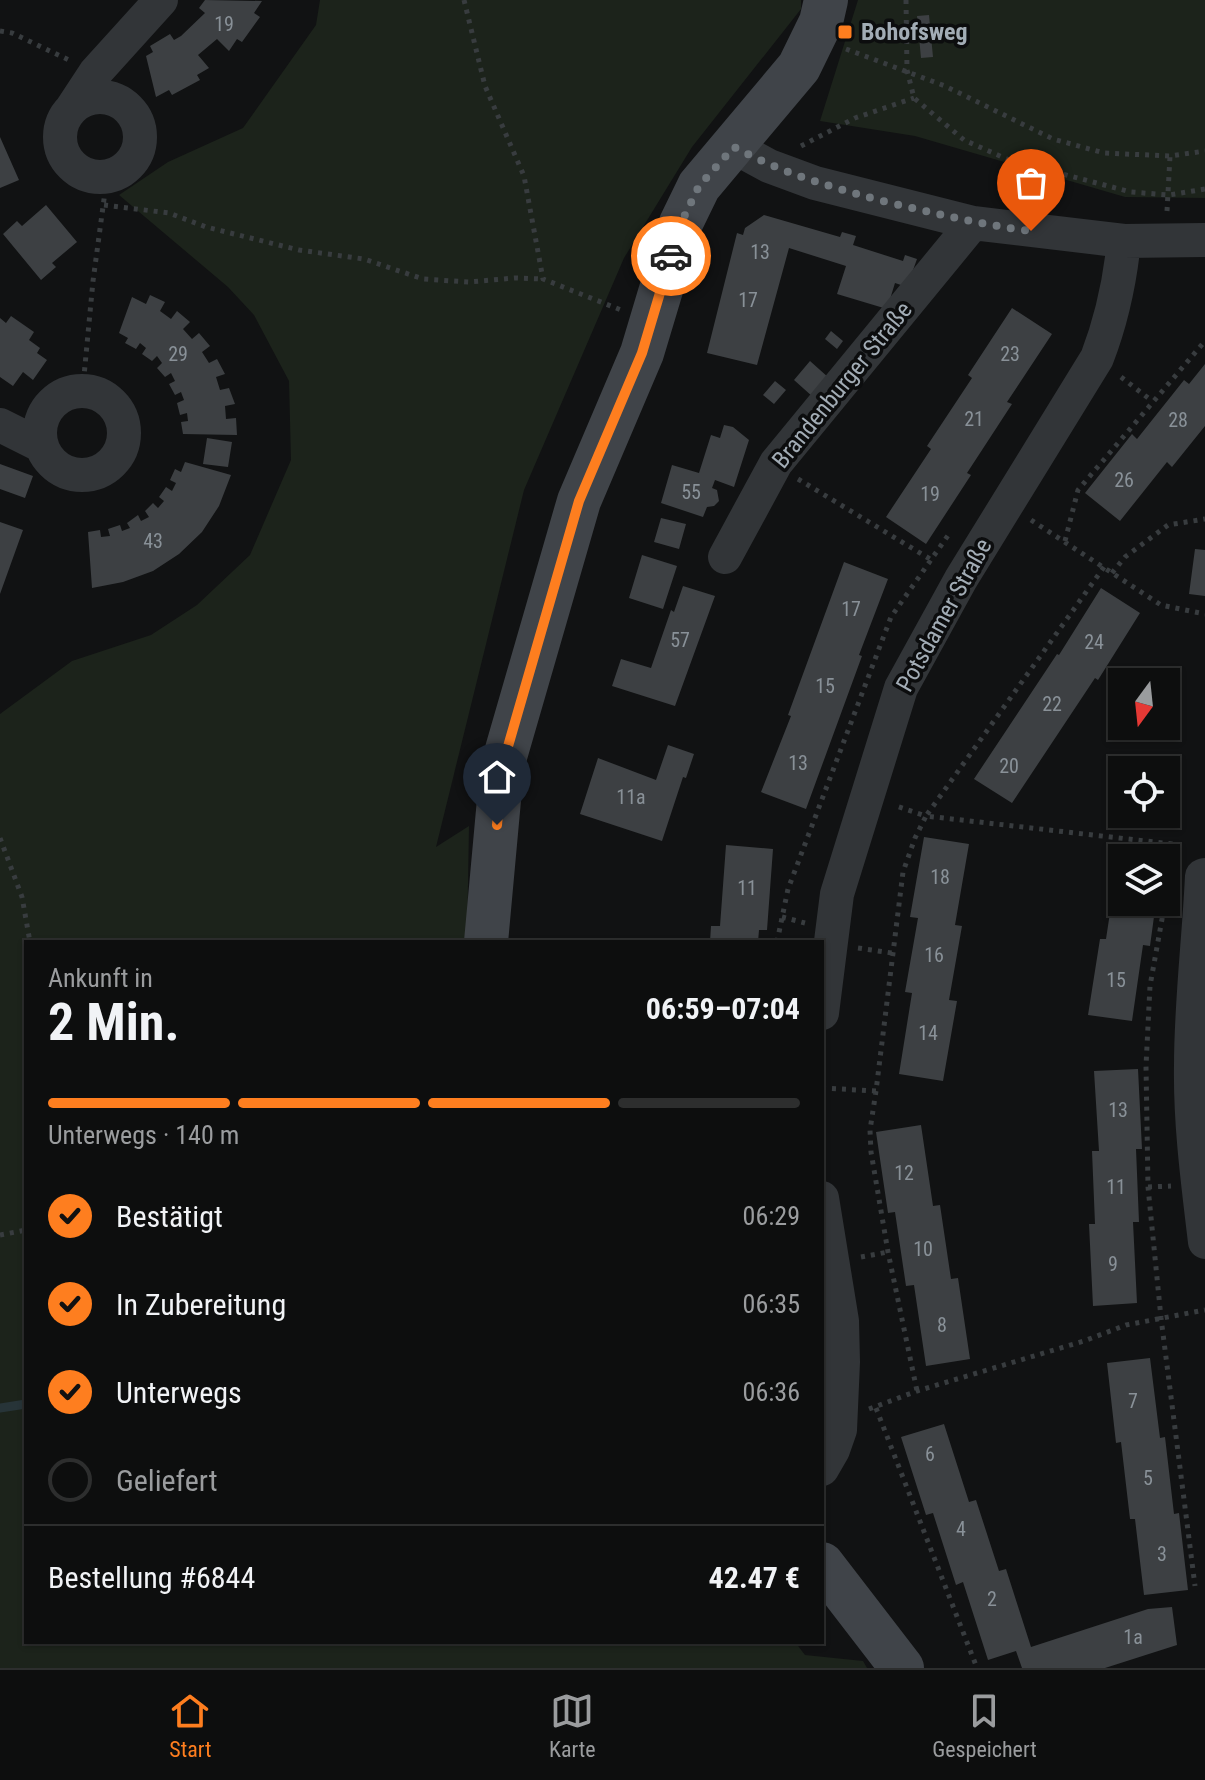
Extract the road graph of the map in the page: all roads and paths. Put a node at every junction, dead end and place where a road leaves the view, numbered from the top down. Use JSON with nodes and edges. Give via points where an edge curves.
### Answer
{"nodes":[{"id":1,"x":161,"y":0,"type":"edge"},
{"id":2,"x":464,"y":0,"type":"edge"},
{"id":3,"x":906,"y":0,"type":"edge"},
{"id":4,"x":820,"y":19,"type":"edge"},
{"id":5,"x":0,"y":31,"type":"edge"},
{"id":6,"x":907,"y":70,"type":"junction"},
{"id":7,"x":95,"y":73,"type":"junction"},
{"id":8,"x":914,"y":98,"type":"junction"},
{"id":9,"x":72,"y":108,"type":"junction"},
{"id":10,"x":1205,"y":151,"type":"edge"},
{"id":11,"x":752,"y":156,"type":"junction"},
{"id":12,"x":1170,"y":156,"type":"junction"},
{"id":13,"x":1205,"y":189,"type":"edge"},
{"id":14,"x":106,"y":191,"type":"junction"},
{"id":15,"x":1169,"y":195,"type":"junction"},
{"id":16,"x":973,"y":223,"type":"junction"},
{"id":17,"x":1205,"y":240,"type":"edge"},
{"id":18,"x":1124,"y":241,"type":"junction"},
{"id":19,"x":1165,"y":241,"type":"junction"},
{"id":20,"x":543,"y":279,"type":"junction"},
{"id":21,"x":652,"y":322,"type":"junction"},
{"id":22,"x":1205,"y":341,"type":"edge"},
{"id":23,"x":1097,"y":358,"type":"junction"},
{"id":24,"x":87,"y":391,"type":"junction"},
{"id":25,"x":1152,"y":401,"type":"junction"},
{"id":26,"x":0,"y":425,"type":"edge"},
{"id":27,"x":42,"y":446,"type":"junction"},
{"id":28,"x":776,"y":463,"type":"junction"},
{"id":29,"x":1205,"y":519,"type":"edge"},
{"id":30,"x":1036,"y":523,"type":"dead end"},
{"id":31,"x":1065,"y":541,"type":"junction"},
{"id":32,"x":725,"y":557,"type":"dead end"},
{"id":33,"x":1104,"y":567,"type":"junction"},
{"id":34,"x":1112,"y":573,"type":"junction"},
{"id":35,"x":961,"y":579,"type":"junction"},
{"id":36,"x":1205,"y":614,"type":"edge"},
{"id":37,"x":926,"y":816,"type":"junction"},
{"id":38,"x":0,"y":838,"type":"edge"},
{"id":39,"x":1172,"y":844,"type":"edge"},
{"id":40,"x":1205,"y":875,"type":"edge"},
{"id":41,"x":1163,"y":916,"type":"edge"},
{"id":42,"x":30,"y":940,"type":"edge"},
{"id":43,"x":486,"y":940,"type":"edge"},
{"id":44,"x":824,"y":996,"type":"edge"},
{"id":45,"x":824,"y":1088,"type":"edge"},
{"id":46,"x":876,"y":1091,"type":"junction"},
{"id":47,"x":824,"y":1210,"type":"edge"},
{"id":48,"x":24,"y":1230,"type":"edge"},
{"id":49,"x":0,"y":1235,"type":"edge"},
{"id":50,"x":1205,"y":1242,"type":"edge"},
{"id":51,"x":1205,"y":1310,"type":"edge"},
{"id":52,"x":1161,"y":1318,"type":"junction"},
{"id":53,"x":917,"y":1391,"type":"junction"},
{"id":54,"x":859,"y":1407,"type":"junction"},
{"id":55,"x":824,"y":1465,"type":"edge"},
{"id":56,"x":824,"y":1567,"type":"edge"},
{"id":57,"x":1195,"y":1586,"type":"dead end"},
{"id":58,"x":902,"y":1668,"type":"edge"},
{"id":59,"x":977,"y":1668,"type":"edge"}],
"edges":[{"from":1,"to":7,"type":"street"},
{"from":2,"to":20,"type":"path","via":[[485,86],[524,176]]},
{"from":3,"to":6,"type":"path"},
{"from":4,"to":6,"type":"path"},
{"from":4,"to":11,"type":"street"},
{"from":5,"to":7,"type":"path"},
{"from":6,"to":8,"type":"path"},
{"from":6,"to":12,"type":"path","via":[[1053,139],[1104,153]]},
{"from":7,"to":9,"type":"street"},
{"from":8,"to":11,"type":"path","via":[[855,118],[807,143]]},
{"from":8,"to":15,"type":"path","via":[[964,140],[1009,160],[1131,192]]},
{"from":9,"to":14,"type":"street","via":[[60,130],[64,155]]},
{"from":9,"to":14,"type":"street","via":[[97,96],[110,98],[123,103],[139,126],[137,153]]},
{"from":10,"to":12,"type":"path"},
{"from":11,"to":16,"type":"street","via":[[815,183]]},
{"from":11,"to":21,"type":"street","via":[[699,186],[681,223]]},
{"from":12,"to":15,"type":"path"},
{"from":13,"to":15,"type":"path"},
{"from":14,"to":20,"type":"path","via":[[206,227],[299,250],[364,259],[423,279]]},
{"from":14,"to":24,"type":"path","via":[[84,376]]},
{"from":15,"to":19,"type":"path"},
{"from":16,"to":18,"type":"street"},
{"from":16,"to":28,"type":"street","name":"Brandenburger Straße"},
{"from":17,"to":19,"type":"street"},
{"from":18,"to":19,"type":"street"},
{"from":18,"to":23,"type":"street","name":"Potsdamer Straße","via":[[1120,280]]},
{"from":20,"to":21,"type":"path"},
{"from":21,"to":43,"type":"street","via":[[579,501],[502,767]]},
{"from":22,"to":25,"type":"path"},
{"from":23,"to":25,"type":"path"},
{"from":23,"to":35,"type":"street","name":"Potsdamer Straße"},
{"from":24,"to":27,"type":"street","via":[[60,397],[49,406],[42,418]]},
{"from":24,"to":27,"type":"street","via":[[101,395],[120,414],[124,441],[110,465],[99,472],[71,474],[58,468]]},
{"from":25,"to":31,"type":"path","via":[[1078,490]]},
{"from":26,"to":27,"type":"street"},
{"from":28,"to":32,"type":"street","name":"Brandenburger Straße"},
{"from":28,"to":35,"type":"path"},
{"from":29,"to":34,"type":"path","via":[[1168,525]]},
{"from":30,"to":31,"type":"path"},
{"from":31,"to":33,"type":"path"},
{"from":33,"to":34,"type":"path"},
{"from":33,"to":37,"type":"path"},
{"from":34,"to":36,"type":"path","via":[[1161,605]]},
{"from":35,"to":44,"type":"street","name":"Potsdamer Straße","via":[[901,688],[835,905]]},
{"from":37,"to":39,"type":"path"},
{"from":37,"to":46,"type":"path","via":[[903,872]]},
{"from":38,"to":42,"type":"path","via":[[22,897]]},
{"from":40,"to":50,"type":"street","via":[[1191,1067]]},
{"from":41,"to":52,"type":"path","via":[[1150,986],[1146,1066],[1148,1187]]},
{"from":45,"to":46,"type":"path"},
{"from":46,"to":53,"type":"path","via":[[871,1152]]},
{"from":47,"to":54,"type":"street"},
{"from":48,"to":49,"type":"path"},
{"from":51,"to":52,"type":"path"},
{"from":52,"to":53,"type":"path"},
{"from":52,"to":57,"type":"path"},
{"from":53,"to":54,"type":"path"},
{"from":54,"to":55,"type":"street"},
{"from":54,"to":59,"type":"path"},
{"from":56,"to":58,"type":"street"}]}
